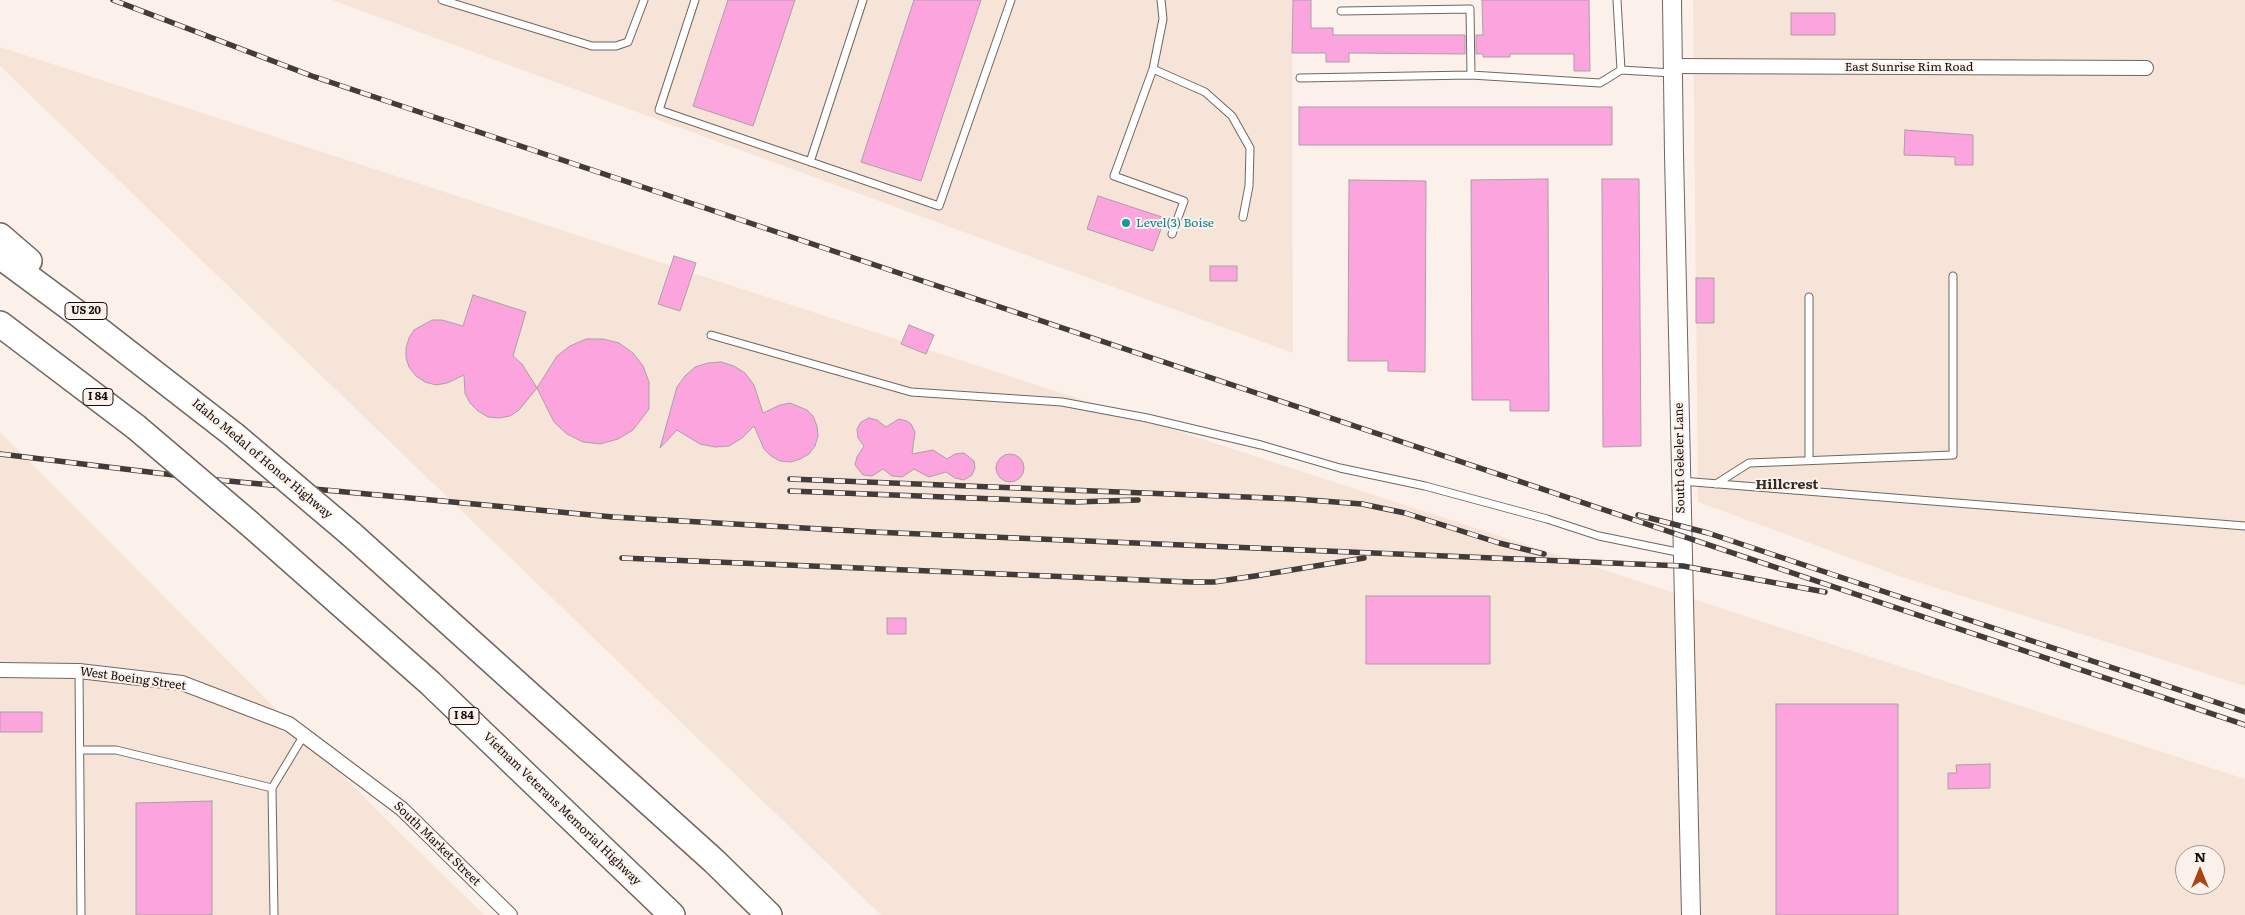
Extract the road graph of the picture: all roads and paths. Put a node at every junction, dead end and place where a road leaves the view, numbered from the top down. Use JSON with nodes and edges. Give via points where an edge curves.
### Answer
{"nodes":[{"id":1,"x":442,"y":0,"type":"edge"},
{"id":2,"x":644,"y":0,"type":"edge"},
{"id":3,"x":695,"y":0,"type":"edge"},
{"id":4,"x":863,"y":0,"type":"edge"},
{"id":5,"x":1011,"y":0,"type":"edge"},
{"id":6,"x":1161,"y":0,"type":"edge"},
{"id":7,"x":1443,"y":0,"type":"edge"},
{"id":8,"x":1617,"y":0,"type":"edge"},
{"id":9,"x":1672,"y":0,"type":"edge"},
{"id":10,"x":1444,"y":10,"type":"junction"},
{"id":11,"x":1341,"y":11,"type":"dead end"},
{"id":12,"x":2146,"y":68,"type":"dead end"},
{"id":13,"x":1153,"y":69,"type":"junction"},
{"id":14,"x":1673,"y":69,"type":"junction"},
{"id":15,"x":1620,"y":70,"type":"junction"},
{"id":16,"x":1471,"y":75,"type":"junction"},
{"id":17,"x":1300,"y":78,"type":"dead end"},
{"id":18,"x":810,"y":162,"type":"junction"},
{"id":19,"x":1243,"y":217,"type":"dead end"},
{"id":20,"x":1172,"y":234,"type":"dead end"},
{"id":21,"x":0,"y":236,"type":"edge"},
{"id":22,"x":0,"y":256,"type":"edge"},
{"id":23,"x":1953,"y":276,"type":"dead end"},
{"id":24,"x":1809,"y":297,"type":"dead end"},
{"id":25,"x":0,"y":324,"type":"edge"},
{"id":26,"x":0,"y":333,"type":"edge"},
{"id":27,"x":711,"y":335,"type":"dead end"},
{"id":28,"x":59,"y":367,"type":"junction"},
{"id":29,"x":172,"y":386,"type":"junction"},
{"id":30,"x":1809,"y":459,"type":"junction"},
{"id":31,"x":1681,"y":481,"type":"junction"},
{"id":32,"x":1716,"y":484,"type":"junction"},
{"id":33,"x":2245,"y":526,"type":"edge"},
{"id":34,"x":1682,"y":554,"type":"junction"},
{"id":35,"x":0,"y":670,"type":"edge"},
{"id":36,"x":79,"y":671,"type":"junction"},
{"id":37,"x":289,"y":724,"type":"joint"},
{"id":38,"x":304,"y":735,"type":"junction"},
{"id":39,"x":80,"y":750,"type":"junction"},
{"id":40,"x":272,"y":788,"type":"junction"},
{"id":41,"x":82,"y":915,"type":"edge"},
{"id":42,"x":274,"y":915,"type":"edge"},
{"id":43,"x":510,"y":915,"type":"edge"},
{"id":44,"x":672,"y":915,"type":"edge"},
{"id":45,"x":769,"y":915,"type":"edge"},
{"id":46,"x":1691,"y":915,"type":"edge"}],
"edges":[{"from":1,"to":2,"type":"lane","via":[[592,46],[616,46],[628,42]]},
{"from":3,"to":18,"type":"lane","via":[[659,110]]},
{"from":4,"to":18,"type":"lane"},
{"from":5,"to":18,"type":"lane","via":[[939,206]]},
{"from":6,"to":13,"type":"lane","via":[[1163,19]]},
{"from":7,"to":10,"type":"lane"},
{"from":8,"to":15,"type":"lane"},
{"from":9,"to":14,"type":"street","name":"South Gekeler Lane"},
{"from":10,"to":11,"type":"lane"},
{"from":10,"to":16,"type":"lane","via":[[1470,9]]},
{"from":12,"to":14,"type":"street","name":"East Sunrise Rim Road"},
{"from":13,"to":19,"type":"lane","via":[[1205,92],[1232,116],[1250,148],[1249,186]]},
{"from":13,"to":20,"type":"lane","via":[[1114,176],[1184,201]]},
{"from":14,"to":15,"type":"lane"},
{"from":14,"to":31,"type":"street","name":"South Gekeler Lane"},
{"from":15,"to":16,"type":"lane","via":[[1600,83]]},
{"from":16,"to":17,"type":"lane"},
{"from":21,"to":29,"type":"highway","number":"US 20"},
{"from":22,"to":29,"type":"highway"},
{"from":23,"to":30,"type":"lane","via":[[1953,455]]},
{"from":24,"to":30,"type":"lane"},
{"from":25,"to":28,"type":"highway","number":"I 84"},
{"from":26,"to":28,"type":"highway"},
{"from":27,"to":34,"type":"lane","via":[[911,392],[1062,402],[1147,418],[1452,494],[1599,536]]},
{"from":28,"to":44,"type":"highway","name":"Vietnam Veterans Memorial Highway","number":"I 84","bridge":true,"via":[[136,427],[250,524],[430,683]]},
{"from":29,"to":45,"type":"highway","name":"Idaho Medal of Honor Highway","bridge":true,"via":[[234,434],[351,534],[714,861]]},
{"from":30,"to":32,"type":"lane","via":[[1749,463]]},
{"from":31,"to":32,"type":"lane"},
{"from":31,"to":34,"type":"street","name":"South Gekeler Lane"},
{"from":32,"to":33,"type":"lane"},
{"from":34,"to":46,"type":"street","name":"South Gekeler Lane"},
{"from":35,"to":36,"type":"street","name":"West Boeing Street"},
{"from":36,"to":37,"type":"street","name":"West Boeing Street","via":[[182,683]]},
{"from":36,"to":39,"type":"lane"},
{"from":37,"to":38,"type":"street","name":"South Market Street"},
{"from":38,"to":40,"type":"lane"},
{"from":38,"to":43,"type":"street","name":"South Market Street","via":[[402,809]]},
{"from":39,"to":40,"type":"lane","via":[[116,750]]},
{"from":39,"to":41,"type":"lane"},
{"from":40,"to":42,"type":"lane"}]}
